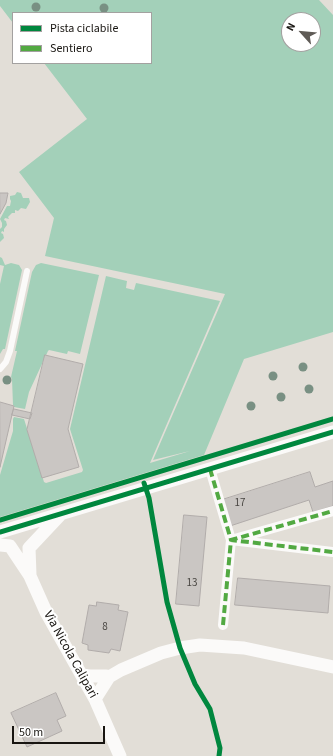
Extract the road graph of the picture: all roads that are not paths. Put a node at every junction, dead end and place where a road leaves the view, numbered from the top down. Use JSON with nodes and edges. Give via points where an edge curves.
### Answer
{"nodes":[{"id":1,"x":27,"y":271,"type":"dead end"},
{"id":2,"x":0,"y":369,"type":"edge"},
{"id":3,"x":333,"y":432,"type":"edge"},
{"id":4,"x":210,"y":469,"type":"junction"},
{"id":5,"x":333,"y":511,"type":"edge"},
{"id":6,"x":61,"y":514,"type":"junction"},
{"id":7,"x":0,"y":532,"type":"edge"},
{"id":8,"x":231,"y":540,"type":"junction"},
{"id":9,"x":0,"y":545,"type":"edge"},
{"id":10,"x":333,"y":552,"type":"edge"},
{"id":11,"x":30,"y":576,"type":"junction"},
{"id":12,"x":223,"y":625,"type":"dead end"},
{"id":13,"x":333,"y":667,"type":"edge"},
{"id":14,"x":82,"y":675,"type":"junction"},
{"id":15,"x":109,"y":677,"type":"junction"},
{"id":16,"x":95,"y":699,"type":"junction"},
{"id":17,"x":120,"y":756,"type":"edge"}],
"edges":[{"from":1,"to":2,"type":"lane","via":[[10,351]]},
{"from":3,"to":4,"type":"street"},
{"from":4,"to":6,"type":"street"},
{"from":4,"to":8,"type":"street"},
{"from":5,"to":8,"type":"street"},
{"from":6,"to":7,"type":"street"},
{"from":6,"to":11,"type":"street","name":"Via Nicola Calipari","via":[[29,548]]},
{"from":8,"to":10,"type":"street"},
{"from":8,"to":12,"type":"street"},
{"from":9,"to":11,"type":"street","name":"Via Nicola Calipari","via":[[10,546]]},
{"from":11,"to":14,"type":"street","name":"Via Nicola Calipari","via":[[46,612]]},
{"from":13,"to":15,"type":"street","via":[[244,648],[200,645],[161,653]]},
{"from":14,"to":15,"type":"street"},
{"from":14,"to":16,"type":"street","name":"Via Nicola Calipari"},
{"from":15,"to":16,"type":"street"},
{"from":16,"to":17,"type":"street","name":"Via Nicola Calipari"}]}
